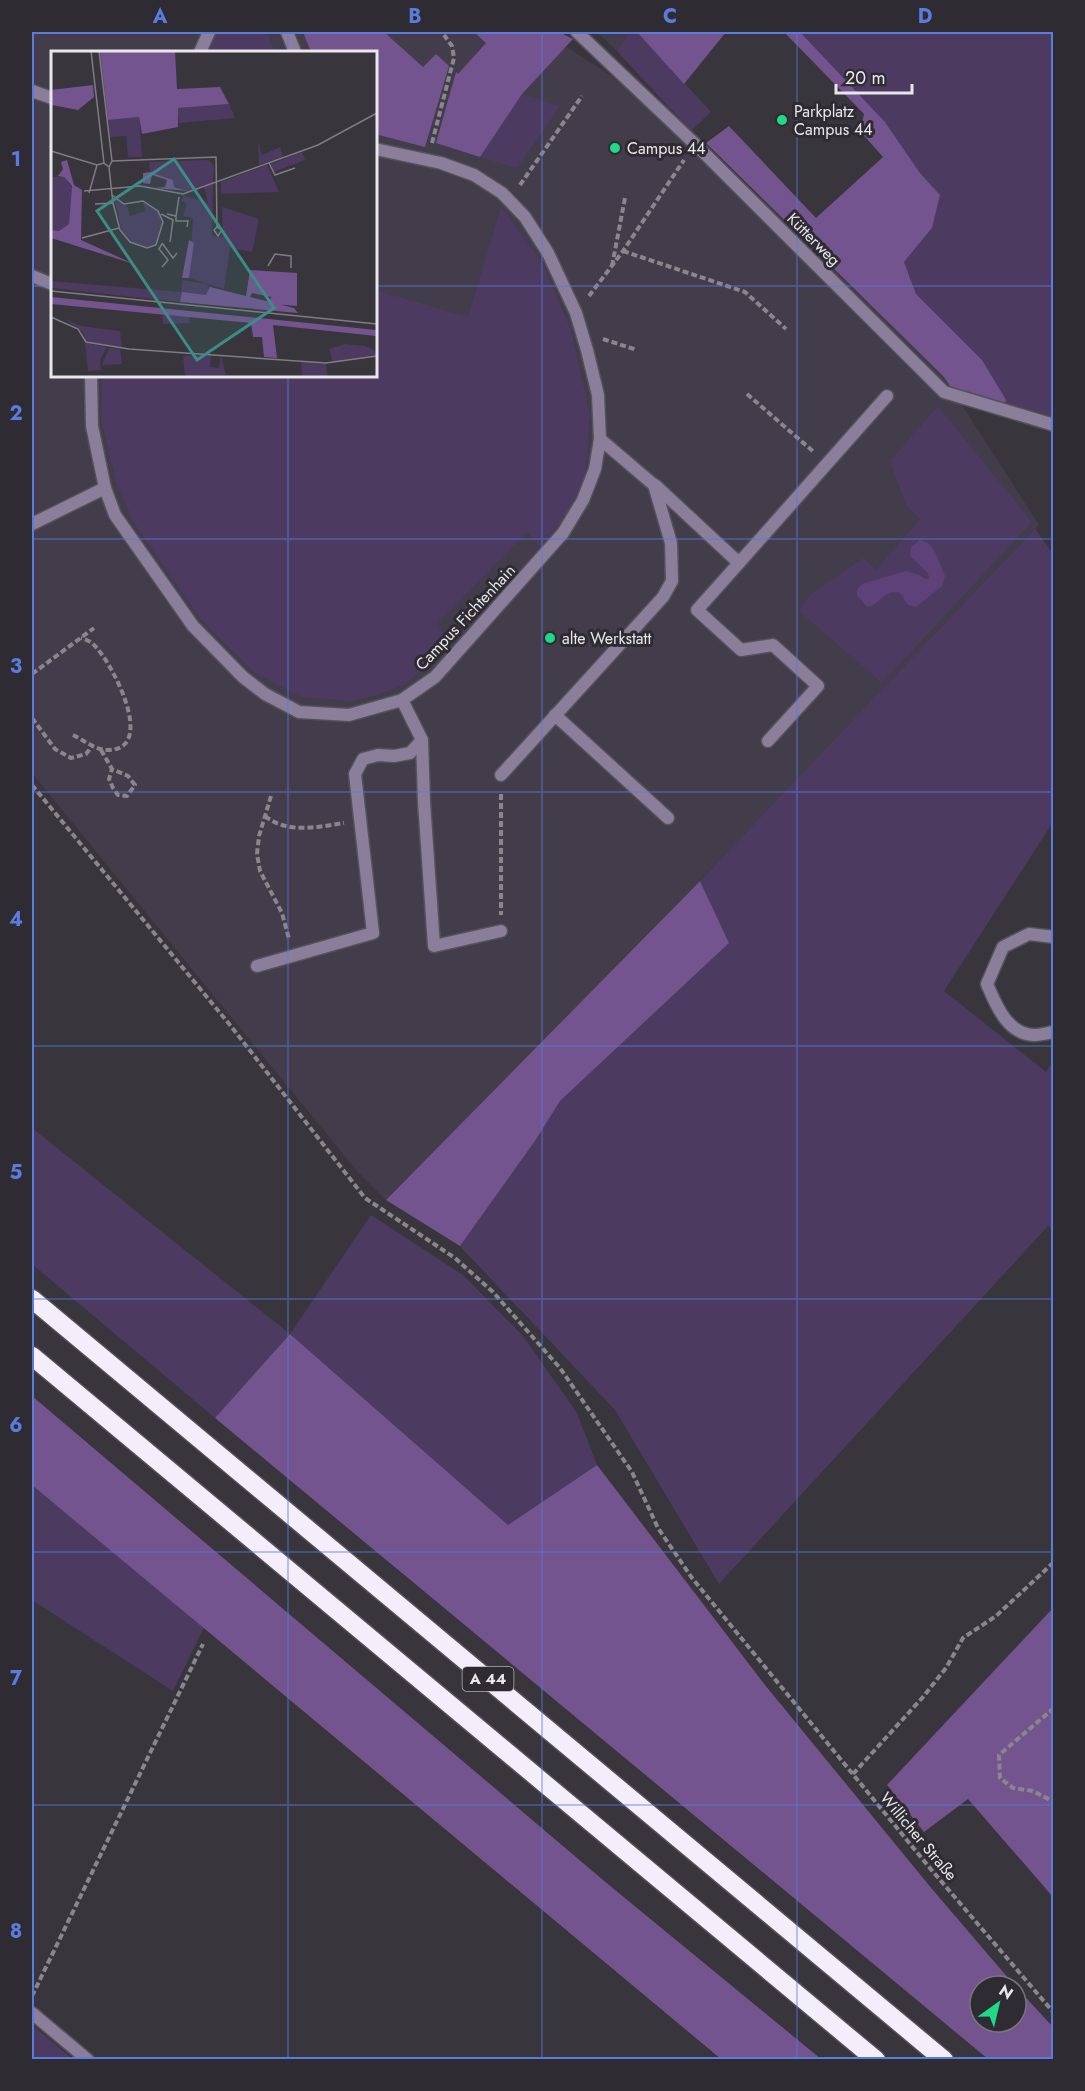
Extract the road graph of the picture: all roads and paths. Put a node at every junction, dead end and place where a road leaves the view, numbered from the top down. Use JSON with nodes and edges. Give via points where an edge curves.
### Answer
{"nodes":[{"id":1,"x":209,"y":32,"type":"edge"},
{"id":2,"x":287,"y":32,"type":"edge"},
{"id":3,"x":577,"y":32,"type":"edge"},
{"id":4,"x":444,"y":35,"type":"dead end"},
{"id":5,"x":200,"y":51,"type":"edge"},
{"id":6,"x":295,"y":51,"type":"edge"},
{"id":7,"x":32,"y":91,"type":"edge"},
{"id":8,"x":582,"y":96,"type":"dead end"},
{"id":9,"x":51,"y":98,"type":"edge"},
{"id":10,"x":695,"y":144,"type":"junction"},
{"id":11,"x":376,"y":149,"type":"edge"},
{"id":12,"x":428,"y":160,"type":"junction"},
{"id":13,"x":625,"y":198,"type":"dead end"},
{"id":14,"x":509,"y":201,"type":"junction"},
{"id":15,"x":623,"y":251,"type":"junction"},
{"id":16,"x":611,"y":267,"type":"junction"},
{"id":17,"x":32,"y":276,"type":"edge"},
{"id":18,"x":51,"y":284,"type":"edge"},
{"id":19,"x":576,"y":313,"type":"junction"},
{"id":20,"x":786,"y":329,"type":"dead end"},
{"id":21,"x":582,"y":332,"type":"junction"},
{"id":22,"x":637,"y":350,"type":"dead end"},
{"id":23,"x":91,"y":376,"type":"edge"},
{"id":24,"x":747,"y":394,"type":"dead end"},
{"id":25,"x":887,"y":396,"type":"dead end"},
{"id":26,"x":1053,"y":425,"type":"edge"},
{"id":27,"x":600,"y":440,"type":"junction"},
{"id":28,"x":827,"y":463,"type":"junction"},
{"id":29,"x":654,"y":485,"type":"junction"},
{"id":30,"x":105,"y":488,"type":"junction"},
{"id":31,"x":32,"y":524,"type":"edge"},
{"id":32,"x":739,"y":563,"type":"junction"},
{"id":33,"x":94,"y":628,"type":"dead end"},
{"id":34,"x":81,"y":638,"type":"junction"},
{"id":35,"x":32,"y":674,"type":"edge"},
{"id":36,"x":402,"y":700,"type":"junction"},
{"id":37,"x":555,"y":715,"type":"junction"},
{"id":38,"x":32,"y":718,"type":"edge"},
{"id":39,"x":73,"y":735,"type":"dead end"},
{"id":40,"x":422,"y":740,"type":"junction"},
{"id":41,"x":768,"y":741,"type":"dead end"},
{"id":42,"x":93,"y":745,"type":"junction"},
{"id":43,"x":100,"y":749,"type":"junction"},
{"id":44,"x":112,"y":769,"type":"junction"},
{"id":45,"x":501,"y":775,"type":"joint"},
{"id":46,"x":32,"y":785,"type":"edge"},
{"id":47,"x":271,"y":795,"type":"dead end"},
{"id":48,"x":265,"y":816,"type":"junction"},
{"id":49,"x":668,"y":818,"type":"dead end"},
{"id":50,"x":360,"y":821,"type":"junction"},
{"id":51,"x":501,"y":932,"type":"joint"},
{"id":52,"x":1053,"y":937,"type":"edge"},
{"id":53,"x":294,"y":956,"type":"junction"},
{"id":54,"x":257,"y":966,"type":"dead end"},
{"id":55,"x":1053,"y":1032,"type":"edge"},
{"id":56,"x":32,"y":1299,"type":"edge"},
{"id":57,"x":32,"y":1356,"type":"edge"},
{"id":58,"x":1053,"y":1562,"type":"edge"},
{"id":59,"x":203,"y":1644,"type":"dead end"},
{"id":60,"x":1053,"y":1708,"type":"edge"},
{"id":61,"x":852,"y":1774,"type":"junction"},
{"id":62,"x":1053,"y":1802,"type":"edge"},
{"id":63,"x":32,"y":1997,"type":"edge"},
{"id":64,"x":32,"y":2013,"type":"edge"},
{"id":65,"x":1053,"y":2013,"type":"edge"},
{"id":66,"x":88,"y":2060,"type":"edge"},
{"id":67,"x":876,"y":2060,"type":"edge"},
{"id":68,"x":944,"y":2060,"type":"edge"}],
"edges":[{"from":1,"to":5,"type":"street"},
{"from":2,"to":6,"type":"street"},
{"from":3,"to":10,"type":"street","name":"Kütterweg"},
{"from":4,"to":12,"type":"path","via":[[454,58]]},
{"from":7,"to":9,"type":"street"},
{"from":8,"to":14,"type":"path"},
{"from":10,"to":15,"type":"path"},
{"from":10,"to":26,"type":"street","name":"Kütterweg","via":[[944,392]]},
{"from":11,"to":12,"type":"street","name":"Campus Fichtenhain"},
{"from":12,"to":14,"type":"street","name":"Campus Fichtenhain","via":[[474,175]]},
{"from":13,"to":16,"type":"path"},
{"from":14,"to":19,"type":"street","name":"Campus Fichtenhain","via":[[525,217],[548,253]]},
{"from":15,"to":16,"type":"path"},
{"from":15,"to":20,"type":"path","via":[[745,292]]},
{"from":16,"to":19,"type":"path"},
{"from":17,"to":18,"type":"street"},
{"from":19,"to":21,"type":"street","name":"Campus Fichtenhain"},
{"from":21,"to":22,"type":"path"},
{"from":21,"to":27,"type":"street","name":"Campus Fichtenhain","via":[[598,395]]},
{"from":23,"to":30,"type":"street","name":"Campus Fichtenhain","via":[[92,426]]},
{"from":24,"to":28,"type":"path"},
{"from":25,"to":28,"type":"street"},
{"from":27,"to":29,"type":"street"},
{"from":27,"to":36,"type":"street","name":"Campus Fichtenhain","via":[[595,469],[583,500],[563,533],[435,677]]},
{"from":28,"to":32,"type":"street"},
{"from":29,"to":32,"type":"street"},
{"from":29,"to":37,"type":"street","via":[[671,543],[672,581],[663,597]]},
{"from":30,"to":31,"type":"street"},
{"from":30,"to":36,"type":"street","name":"Campus Fichtenhain","via":[[115,515],[193,626],[265,694],[299,712],[349,715]]},
{"from":32,"to":41,"type":"street","via":[[697,610],[741,650],[773,645],[818,687]]},
{"from":33,"to":34,"type":"path"},
{"from":34,"to":35,"type":"path"},
{"from":34,"to":43,"type":"path","via":[[92,643],[111,670],[132,726],[130,738],[121,747]]},
{"from":36,"to":40,"type":"street"},
{"from":37,"to":45,"type":"street"},
{"from":37,"to":49,"type":"street"},
{"from":38,"to":42,"type":"path","via":[[55,749],[71,758],[87,754]]},
{"from":39,"to":42,"type":"path"},
{"from":40,"to":50,"type":"street","via":[[410,753],[363,759],[355,774]]},
{"from":40,"to":51,"type":"street","via":[[435,946]]},
{"from":42,"to":43,"type":"path"},
{"from":43,"to":44,"type":"path"},
{"from":44,"to":44,"type":"path","via":[[128,776],[135,785],[127,796],[118,795],[112,788]]},
{"from":45,"to":51,"type":"path"},
{"from":46,"to":61,"type":"path","name":"Willicher Straße","via":[[230,1025],[365,1198],[455,1258],[493,1292],[560,1368],[632,1472],[658,1527],[692,1578]]},
{"from":47,"to":48,"type":"path"},
{"from":48,"to":50,"type":"path","via":[[273,823],[291,828]]},
{"from":48,"to":53,"type":"path","via":[[256,854],[260,871],[282,913]]},
{"from":50,"to":53,"type":"street","via":[[373,933]]},
{"from":52,"to":55,"type":"street","via":[[1029,934],[1003,947],[987,984],[997,1010],[1014,1029],[1033,1035]]},
{"from":53,"to":54,"type":"street"},
{"from":56,"to":68,"type":"highway","number":"A 44"},
{"from":57,"to":67,"type":"highway","number":"A 44"},
{"from":58,"to":61,"type":"path","via":[[996,1616],[963,1638],[923,1697]]},
{"from":59,"to":63,"type":"path"},
{"from":60,"to":62,"type":"path","via":[[999,1755],[1000,1778],[1013,1788],[1033,1791]]},
{"from":61,"to":65,"type":"path","name":"Willicher Straße"},
{"from":64,"to":66,"type":"street"}]}
